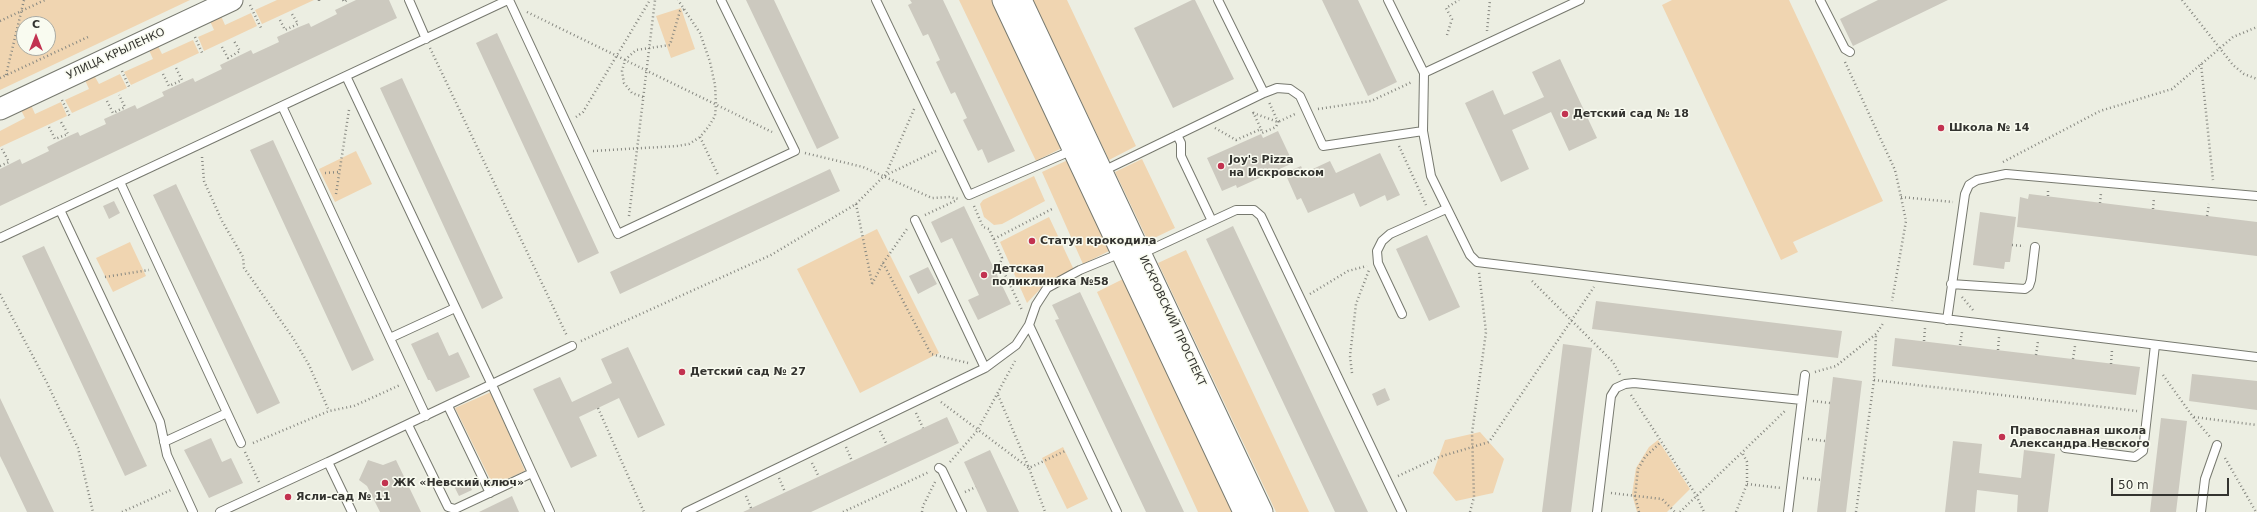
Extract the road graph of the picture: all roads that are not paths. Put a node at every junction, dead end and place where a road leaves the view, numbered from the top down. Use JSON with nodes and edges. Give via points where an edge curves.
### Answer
{"nodes":[{"id":1,"x":232,"y":0,"type":"edge"},
{"id":2,"x":409,"y":0,"type":"edge"},
{"id":3,"x":508,"y":0,"type":"edge"},
{"id":4,"x":721,"y":0,"type":"edge"},
{"id":5,"x":876,"y":0,"type":"edge"},
{"id":6,"x":1218,"y":0,"type":"edge"},
{"id":7,"x":1388,"y":0,"type":"edge"},
{"id":8,"x":1580,"y":0,"type":"edge"},
{"id":9,"x":1820,"y":0,"type":"edge"},
{"id":10,"x":1010,"y":1,"type":"edge"},
{"id":11,"x":426,"y":39,"type":"junction"},
{"id":12,"x":1847,"y":51,"type":"road end"},
{"id":13,"x":1424,"y":73,"type":"junction"},
{"id":14,"x":346,"y":76,"type":"junction"},
{"id":15,"x":1264,"y":93,"type":"junction"},
{"id":16,"x":282,"y":106,"type":"junction"},
{"id":17,"x":0,"y":109,"type":"edge"},
{"id":18,"x":1423,"y":131,"type":"junction"},
{"id":19,"x":1177,"y":135,"type":"junction"},
{"id":20,"x":1081,"y":146,"type":"junction"},
{"id":21,"x":1094,"y":175,"type":"junction"},
{"id":22,"x":120,"y":182,"type":"junction"},
{"id":23,"x":2257,"y":196,"type":"edge"},
{"id":24,"x":1446,"y":209,"type":"junction"},
{"id":25,"x":60,"y":210,"type":"junction"},
{"id":26,"x":915,"y":220,"type":"dead end"},
{"id":27,"x":1212,"y":221,"type":"junction"},
{"id":28,"x":0,"y":238,"type":"edge"},
{"id":29,"x":2035,"y":248,"type":"dead end"},
{"id":30,"x":1131,"y":253,"type":"junction"},
{"id":31,"x":1951,"y":284,"type":"junction"},
{"id":32,"x":455,"y":308,"type":"junction"},
{"id":33,"x":1402,"y":314,"type":"dead end"},
{"id":34,"x":1947,"y":320,"type":"junction"},
{"id":35,"x":1029,"y":325,"type":"junction"},
{"id":36,"x":390,"y":338,"type":"junction"},
{"id":37,"x":2155,"y":345,"type":"junction"},
{"id":38,"x":572,"y":346,"type":"road end"},
{"id":39,"x":2257,"y":358,"type":"edge"},
{"id":40,"x":985,"y":368,"type":"junction"},
{"id":41,"x":1805,"y":375,"type":"road end"},
{"id":42,"x":492,"y":385,"type":"junction"},
{"id":43,"x":1800,"y":400,"type":"junction"},
{"id":44,"x":448,"y":406,"type":"junction"},
{"id":45,"x":227,"y":413,"type":"junction"},
{"id":46,"x":426,"y":416,"type":"junction"},
{"id":47,"x":408,"y":424,"type":"junction"},
{"id":48,"x":164,"y":442,"type":"junction"},
{"id":49,"x":242,"y":445,"type":"road end"},
{"id":50,"x":2217,"y":445,"type":"road end"},
{"id":51,"x":2065,"y":448,"type":"dead end"},
{"id":52,"x":328,"y":462,"type":"junction"},
{"id":53,"x":941,"y":469,"type":"road end"},
{"id":54,"x":532,"y":473,"type":"junction"},
{"id":55,"x":490,"y":493,"type":"junction"},
{"id":56,"x":194,"y":512,"type":"edge"},
{"id":57,"x":220,"y":512,"type":"edge"},
{"id":58,"x":352,"y":512,"type":"edge"},
{"id":59,"x":550,"y":512,"type":"edge"},
{"id":60,"x":686,"y":512,"type":"edge"},
{"id":61,"x":962,"y":512,"type":"edge"},
{"id":62,"x":1117,"y":512,"type":"edge"},
{"id":63,"x":1244,"y":512,"type":"edge"},
{"id":64,"x":1262,"y":512,"type":"edge"},
{"id":65,"x":1402,"y":512,"type":"edge"},
{"id":66,"x":1597,"y":512,"type":"edge"},
{"id":67,"x":1788,"y":512,"type":"edge"},
{"id":68,"x":2201,"y":512,"type":"edge"}],
"edges":[{"from":1,"to":17,"type":"street","name":"УЛИЦА КРЫЛЕНКО"},
{"from":2,"to":11,"type":"lane"},
{"from":3,"to":4,"type":"lane","via":[[618,234],[795,151]]},
{"from":3,"to":11,"type":"lane"},
{"from":5,"to":20,"type":"lane","via":[[969,195]]},
{"from":6,"to":15,"type":"lane"},
{"from":7,"to":13,"type":"lane"},
{"from":8,"to":13,"type":"lane"},
{"from":9,"to":12,"type":"lane"},
{"from":10,"to":20,"type":"street","name":"ИСКРОВСКИЙ ПРОСПЕКТ"},
{"from":11,"to":14,"type":"lane"},
{"from":13,"to":18,"type":"lane"},
{"from":14,"to":16,"type":"lane"},
{"from":14,"to":32,"type":"lane"},
{"from":15,"to":18,"type":"lane","via":[[1277,88],[1290,89],[1300,96],[1323,146]]},
{"from":15,"to":19,"type":"lane"},
{"from":16,"to":22,"type":"lane"},
{"from":16,"to":36,"type":"lane"},
{"from":18,"to":24,"type":"lane","via":[[1432,176]]},
{"from":19,"to":21,"type":"lane"},
{"from":19,"to":27,"type":"lane","via":[[1181,143],[1181,156]]},
{"from":20,"to":21,"type":"street","name":"ИСКРОВСКИЙ ПРОСПЕКТ"},
{"from":21,"to":30,"type":"street","name":"ИСКРОВСКИЙ ПРОСПЕКТ"},
{"from":22,"to":25,"type":"lane"},
{"from":22,"to":45,"type":"lane"},
{"from":23,"to":31,"type":"lane","via":[[2006,174],[1976,180],[1969,185],[1963,203]]},
{"from":24,"to":33,"type":"lane","via":[[1390,234],[1382,241],[1377,251],[1378,263]]},
{"from":24,"to":34,"type":"lane","via":[[1470,255],[1477,262]]},
{"from":25,"to":28,"type":"lane"},
{"from":25,"to":48,"type":"lane","via":[[160,422]]},
{"from":26,"to":40,"type":"lane"},
{"from":27,"to":30,"type":"lane"},
{"from":27,"to":65,"type":"lane","via":[[1245,208],[1254,210],[1261,216]]},
{"from":29,"to":31,"type":"lane","via":[[2031,280],[2025,289]]},
{"from":30,"to":35,"type":"lane","via":[[1080,270],[1047,288],[1036,305]]},
{"from":30,"to":63,"type":"street","name":"ИСКРОВСКИЙ ПРОСПЕКТ"},
{"from":30,"to":64,"type":"street","name":"ИСКРОВСКИЙ ПРОСПЕКТ"},
{"from":31,"to":34,"type":"lane"},
{"from":32,"to":36,"type":"lane"},
{"from":32,"to":42,"type":"lane"},
{"from":34,"to":37,"type":"lane"},
{"from":35,"to":40,"type":"lane","via":[[1016,345]]},
{"from":35,"to":62,"type":"lane"},
{"from":36,"to":46,"type":"lane"},
{"from":37,"to":39,"type":"lane"},
{"from":37,"to":51,"type":"lane","via":[[2143,451],[2135,457]]},
{"from":38,"to":42,"type":"lane"},
{"from":40,"to":60,"type":"lane"},
{"from":41,"to":43,"type":"lane"},
{"from":42,"to":44,"type":"lane"},
{"from":42,"to":54,"type":"lane"},
{"from":43,"to":66,"type":"lane","via":[[1634,383],[1616,388],[1611,396]]},
{"from":43,"to":67,"type":"lane"},
{"from":44,"to":46,"type":"lane"},
{"from":44,"to":55,"type":"lane"},
{"from":45,"to":48,"type":"lane"},
{"from":45,"to":49,"type":"lane"},
{"from":46,"to":47,"type":"lane"},
{"from":47,"to":52,"type":"lane"},
{"from":47,"to":55,"type":"lane","via":[[448,507],[455,509]]},
{"from":48,"to":56,"type":"lane"},
{"from":50,"to":68,"type":"lane","via":[[2205,479]]},
{"from":52,"to":57,"type":"lane"},
{"from":52,"to":58,"type":"lane"},
{"from":53,"to":61,"type":"lane"},
{"from":54,"to":55,"type":"lane"},
{"from":54,"to":59,"type":"lane"}]}
